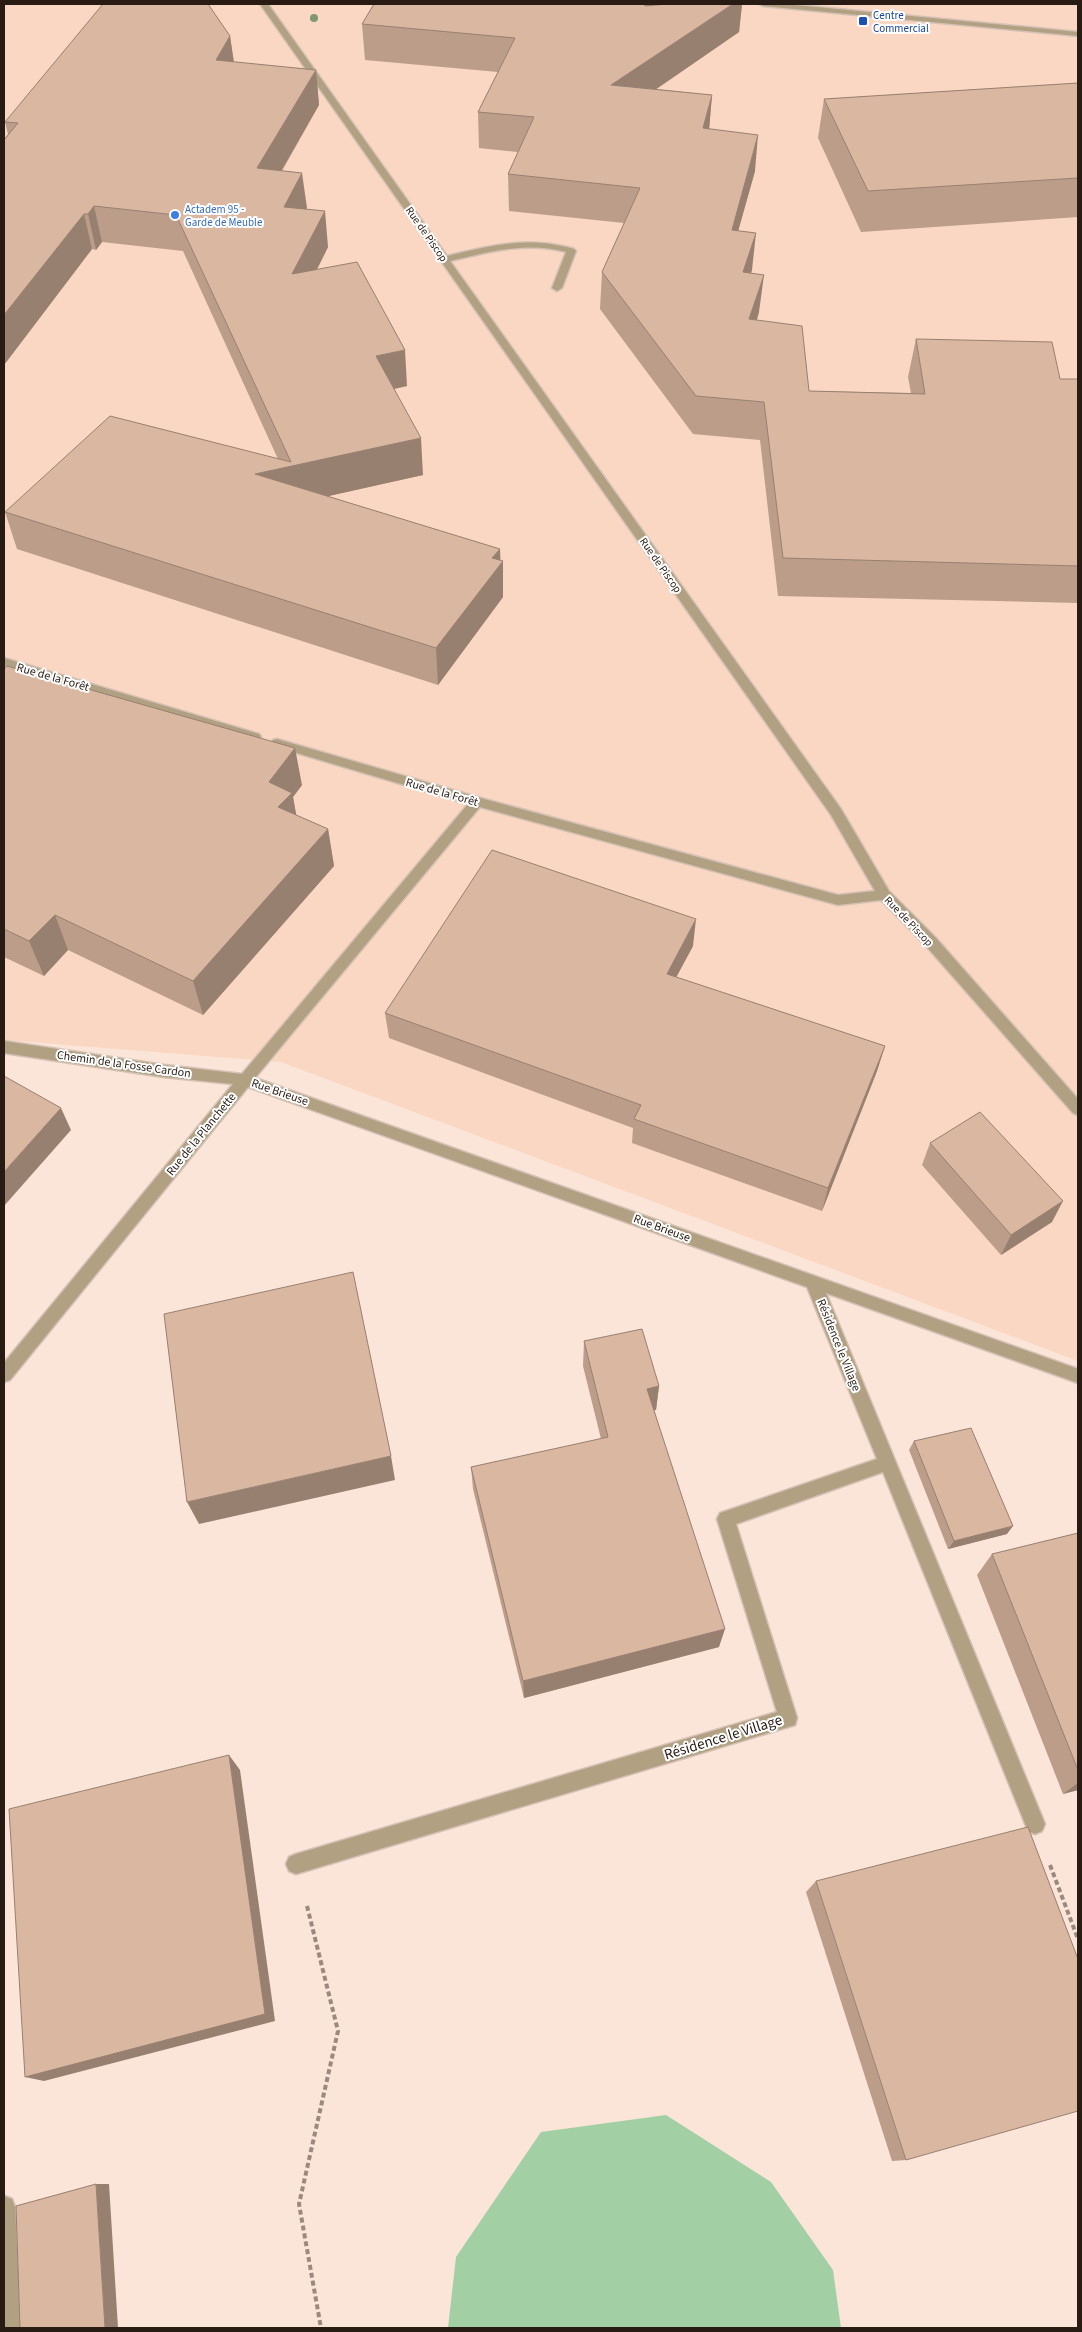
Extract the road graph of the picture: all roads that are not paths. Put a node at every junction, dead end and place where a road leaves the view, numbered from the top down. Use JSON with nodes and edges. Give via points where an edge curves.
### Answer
{"nodes":[{"id":1,"x":264,"y":4,"type":"edge"},
{"id":2,"x":763,"y":4,"type":"edge"},
{"id":3,"x":1078,"y":34,"type":"edge"},
{"id":4,"x":445,"y":259,"type":"junction"},
{"id":5,"x":557,"y":288,"type":"dead end"},
{"id":6,"x":4,"y":662,"type":"edge"},
{"id":7,"x":477,"y":802,"type":"junction"},
{"id":8,"x":884,"y":895,"type":"junction"},
{"id":9,"x":4,"y":1046,"type":"edge"},
{"id":10,"x":245,"y":1080,"type":"junction"},
{"id":11,"x":1078,"y":1109,"type":"edge"},
{"id":12,"x":813,"y":1282,"type":"junction"},
{"id":13,"x":4,"y":1375,"type":"edge"},
{"id":14,"x":1078,"y":1376,"type":"edge"},
{"id":15,"x":887,"y":1464,"type":"junction"},
{"id":16,"x":1035,"y":1824,"type":"road end"},
{"id":17,"x":296,"y":1864,"type":"road end"},
{"id":18,"x":4,"y":2207,"type":"edge"},
{"id":19,"x":10,"y":2328,"type":"edge"}],
"edges":[{"from":1,"to":4,"type":"street","name":"Rue de Piscop"},
{"from":2,"to":3,"type":"street"},
{"from":4,"to":5,"type":"street","via":[[504,246],[559,246],[571,251]]},
{"from":4,"to":8,"type":"street","name":"Rue de Piscop","via":[[836,812]]},
{"from":6,"to":7,"type":"street","name":"Rue de la Forêt"},
{"from":7,"to":8,"type":"street","name":"Rue de la Forêt","via":[[838,900]]},
{"from":7,"to":10,"type":"street","name":"Rue de la Planchette"},
{"from":8,"to":11,"type":"street","name":"Rue de Piscop","via":[[930,942]]},
{"from":9,"to":10,"type":"street","name":"Chemin de la Fosse Cardon"},
{"from":10,"to":12,"type":"street","name":"Rue Brieuse"},
{"from":10,"to":13,"type":"street","name":"Rue de la Planchette"},
{"from":12,"to":14,"type":"street","name":"Rue Brieuse"},
{"from":12,"to":15,"type":"street","name":"Résidence le Village"},
{"from":15,"to":16,"type":"street","name":"Résidence le Village"},
{"from":15,"to":17,"type":"street","name":"Résidence le Village","via":[[726,1519],[788,1718]]},
{"from":18,"to":19,"type":"street"}]}
